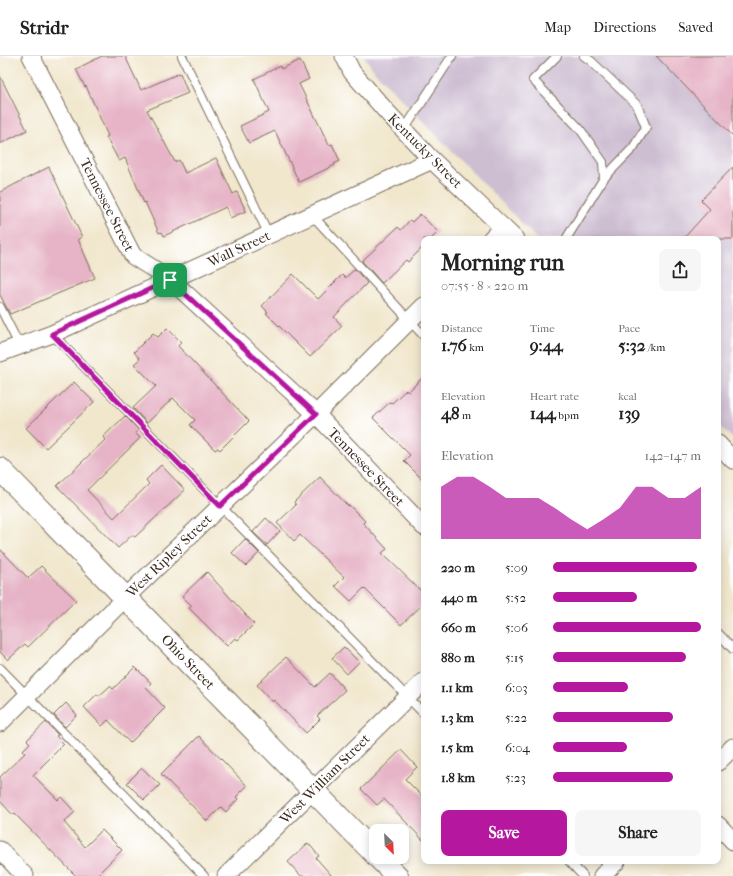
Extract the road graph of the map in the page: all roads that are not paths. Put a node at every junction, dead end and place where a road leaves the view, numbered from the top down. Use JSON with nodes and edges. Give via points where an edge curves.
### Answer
{"nodes":[{"id":1,"x":31,"y":56,"type":"edge"},
{"id":2,"x":182,"y":56,"type":"edge"},
{"id":3,"x":344,"y":56,"type":"edge"},
{"id":4,"x":452,"y":56,"type":"edge"},
{"id":5,"x":557,"y":56,"type":"edge"},
{"id":6,"x":584,"y":56,"type":"edge"},
{"id":7,"x":404,"y":130,"type":"junction"},
{"id":8,"x":432,"y":160,"type":"junction"},
{"id":9,"x":604,"y":178,"type":"junction"},
{"id":10,"x":312,"y":215,"type":"junction"},
{"id":11,"x":503,"y":227,"type":"junction"},
{"id":12,"x":269,"y":235,"type":"junction"},
{"id":13,"x":494,"y":236,"type":"edge"},
{"id":14,"x":512,"y":236,"type":"edge"},
{"id":15,"x":568,"y":236,"type":"edge"},
{"id":16,"x":170,"y":280,"type":"junction"},
{"id":17,"x":0,"y":307,"type":"edge"},
{"id":18,"x":421,"y":309,"type":"edge"},
{"id":19,"x":409,"y":321,"type":"junction"},
{"id":20,"x":421,"y":333,"type":"edge"},
{"id":21,"x":52,"y":334,"type":"junction"},
{"id":22,"x":19,"y":345,"type":"junction"},
{"id":23,"x":0,"y":354,"type":"edge"},
{"id":24,"x":316,"y":414,"type":"junction"},
{"id":25,"x":721,"y":447,"type":"edge"},
{"id":26,"x":732,"y":458,"type":"edge"},
{"id":27,"x":0,"y":469,"type":"edge"},
{"id":28,"x":220,"y":506,"type":"junction"},
{"id":29,"x":421,"y":524,"type":"edge"},
{"id":30,"x":126,"y":597,"type":"junction"},
{"id":31,"x":721,"y":636,"type":"edge"},
{"id":32,"x":733,"y":649,"type":"edge"},
{"id":33,"x":0,"y":668,"type":"edge"},
{"id":34,"x":421,"y":684,"type":"edge"},
{"id":35,"x":28,"y":695,"type":"junction"},
{"id":36,"x":408,"y":697,"type":"junction"},
{"id":37,"x":421,"y":711,"type":"edge"},
{"id":38,"x":0,"y":723,"type":"edge"},
{"id":39,"x":733,"y":748,"type":"edge"},
{"id":40,"x":721,"y":759,"type":"edge"},
{"id":41,"x":313,"y":790,"type":"junction"},
{"id":42,"x":721,"y":828,"type":"edge"},
{"id":43,"x":733,"y":841,"type":"edge"},
{"id":44,"x":369,"y":848,"type":"edge"},
{"id":45,"x":0,"y":850,"type":"edge"},
{"id":46,"x":385,"y":864,"type":"edge"},
{"id":47,"x":572,"y":864,"type":"edge"},
{"id":48,"x":614,"y":864,"type":"edge"},
{"id":49,"x":25,"y":876,"type":"edge"},
{"id":50,"x":204,"y":876,"type":"edge"},
{"id":51,"x":226,"y":876,"type":"edge"},
{"id":52,"x":397,"y":876,"type":"edge"},
{"id":53,"x":583,"y":876,"type":"edge"},
{"id":54,"x":602,"y":876,"type":"edge"}],
"edges":[{"from":1,"to":16,"type":"street","name":"Tennessee Street","via":[[133,256]]},
{"from":2,"to":12,"type":"lane"},
{"from":3,"to":7,"type":"street","name":"Kentucky Street","via":[[352,72]]},
{"from":4,"to":7,"type":"lane"},
{"from":5,"to":9,"type":"lane","via":[[532,80],[580,129],[603,162]]},
{"from":6,"to":9,"type":"lane","via":[[637,105],[646,127],[634,148]]},
{"from":7,"to":8,"type":"street","name":"Kentucky Street"},
{"from":8,"to":10,"type":"street","name":"Wall Street"},
{"from":8,"to":11,"type":"street","name":"Kentucky Street"},
{"from":9,"to":15,"type":"lane"},
{"from":10,"to":12,"type":"street","name":"Wall Street"},
{"from":10,"to":19,"type":"lane"},
{"from":11,"to":13,"type":"street"},
{"from":11,"to":14,"type":"street","name":"Kentucky Street"},
{"from":12,"to":16,"type":"street","name":"Wall Street"},
{"from":16,"to":21,"type":"street","name":"Wall Street"},
{"from":16,"to":24,"type":"street","name":"Tennessee Street"},
{"from":17,"to":22,"type":"lane"},
{"from":18,"to":19,"type":"street","name":"West Ripley Street"},
{"from":19,"to":20,"type":"lane"},
{"from":19,"to":24,"type":"street","name":"West Ripley Street"},
{"from":21,"to":22,"type":"street","name":"Wall Street"},
{"from":21,"to":28,"type":"lane"},
{"from":22,"to":23,"type":"street","name":"Wall Street"},
{"from":24,"to":28,"type":"street","name":"West Ripley Street"},
{"from":24,"to":29,"type":"street","name":"Tennessee Street"},
{"from":25,"to":26,"type":"street"},
{"from":27,"to":30,"type":"street","name":"Ohio Street"},
{"from":28,"to":30,"type":"street","name":"West Ripley Street"},
{"from":28,"to":36,"type":"lane"},
{"from":30,"to":35,"type":"street","name":"West Ripley Street"},
{"from":30,"to":41,"type":"street","name":"Ohio Street"},
{"from":31,"to":32,"type":"lane"},
{"from":33,"to":35,"type":"lane"},
{"from":34,"to":36,"type":"street","name":"West William Street"},
{"from":35,"to":38,"type":"street","name":"West Ripley Street"},
{"from":35,"to":50,"type":"lane"},
{"from":36,"to":37,"type":"lane"},
{"from":36,"to":41,"type":"street","name":"West William Street"},
{"from":39,"to":40,"type":"street"},
{"from":41,"to":44,"type":"street","name":"Ohio Street"},
{"from":41,"to":51,"type":"street","name":"West William Street"},
{"from":42,"to":43,"type":"street"},
{"from":45,"to":49,"type":"street"},
{"from":46,"to":52,"type":"street"},
{"from":47,"to":53,"type":"lane"},
{"from":48,"to":54,"type":"street"}]}
